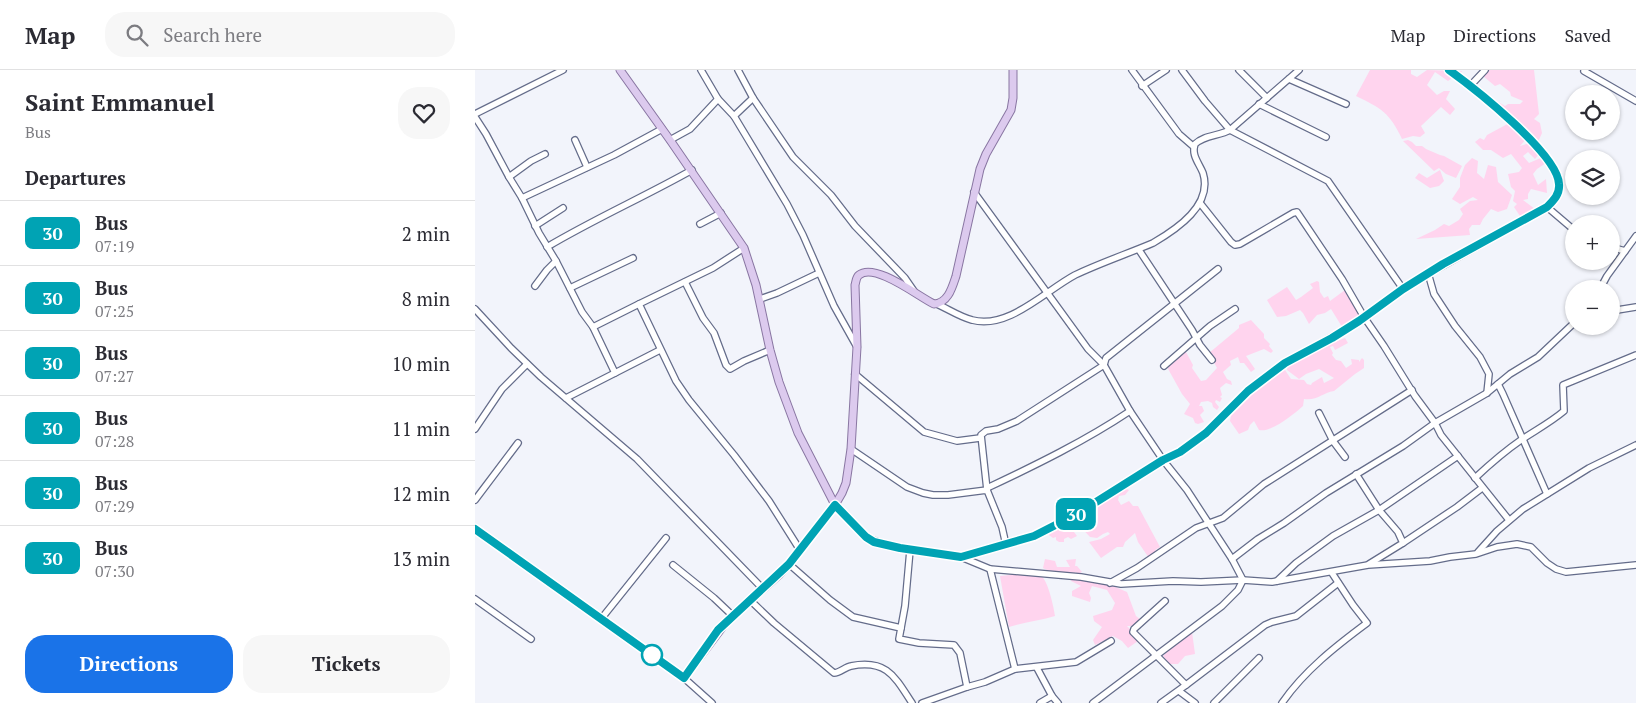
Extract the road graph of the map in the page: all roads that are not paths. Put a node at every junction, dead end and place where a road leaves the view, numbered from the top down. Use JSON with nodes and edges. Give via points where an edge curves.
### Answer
{"nodes":[{"id":1,"x":563,"y":70,"type":"edge"},
{"id":2,"x":620,"y":70,"type":"edge"},
{"id":3,"x":701,"y":70,"type":"edge"},
{"id":4,"x":738,"y":70,"type":"edge"},
{"id":5,"x":1013,"y":70,"type":"edge"},
{"id":6,"x":1132,"y":70,"type":"edge"},
{"id":7,"x":1166,"y":70,"type":"edge"},
{"id":8,"x":1182,"y":70,"type":"edge"},
{"id":9,"x":1239,"y":70,"type":"edge"},
{"id":10,"x":1299,"y":70,"type":"edge"},
{"id":11,"x":1449,"y":70,"type":"edge"},
{"id":12,"x":1485,"y":70,"type":"edge"},
{"id":13,"x":1584,"y":70,"type":"edge"},
{"id":14,"x":1289,"y":79,"type":"junction"},
{"id":15,"x":1142,"y":86,"type":"junction"},
{"id":16,"x":1469,"y":86,"type":"junction"},
{"id":17,"x":753,"y":98,"type":"junction"},
{"id":18,"x":1267,"y":98,"type":"junction"},
{"id":19,"x":719,"y":100,"type":"junction"},
{"id":20,"x":1636,"y":101,"type":"edge"},
{"id":21,"x":1259,"y":104,"type":"junction"},
{"id":22,"x":1346,"y":104,"type":"dead end"},
{"id":23,"x":475,"y":115,"type":"edge"},
{"id":24,"x":734,"y":116,"type":"junction"},
{"id":25,"x":662,"y":129,"type":"junction"},
{"id":26,"x":1230,"y":130,"type":"junction"},
{"id":27,"x":1326,"y":137,"type":"dead end"},
{"id":28,"x":575,"y":140,"type":"dead end"},
{"id":29,"x":670,"y":140,"type":"junction"},
{"id":30,"x":1194,"y":147,"type":"junction"},
{"id":31,"x":545,"y":154,"type":"dead end"},
{"id":32,"x":587,"y":167,"type":"junction"},
{"id":33,"x":691,"y":170,"type":"junction"},
{"id":34,"x":509,"y":177,"type":"junction"},
{"id":35,"x":974,"y":192,"type":"junction"},
{"id":36,"x":522,"y":198,"type":"junction"},
{"id":37,"x":1200,"y":203,"type":"junction"},
{"id":38,"x":1547,"y":207,"type":"junction"},
{"id":39,"x":563,"y":208,"type":"dead end"},
{"id":40,"x":721,"y":213,"type":"junction"},
{"id":41,"x":1565,"y":222,"type":"edge"},
{"id":42,"x":700,"y":224,"type":"dead end"},
{"id":43,"x":535,"y":226,"type":"junction"},
{"id":44,"x":1636,"y":236,"type":"edge"},
{"id":45,"x":547,"y":247,"type":"junction"},
{"id":46,"x":744,"y":248,"type":"junction"},
{"id":47,"x":1139,"y":250,"type":"junction"},
{"id":48,"x":1620,"y":250,"type":"edge"},
{"id":49,"x":1625,"y":251,"type":"junction"},
{"id":50,"x":633,"y":258,"type":"dead end"},
{"id":51,"x":556,"y":261,"type":"junction"},
{"id":52,"x":1218,"y":269,"type":"dead end"},
{"id":53,"x":819,"y":273,"type":"junction"},
{"id":54,"x":1428,"y":273,"type":"junction"},
{"id":55,"x":1605,"y":280,"type":"edge"},
{"id":56,"x":685,"y":282,"type":"junction"},
{"id":57,"x":535,"y":286,"type":"dead end"},
{"id":58,"x":570,"y":288,"type":"junction"},
{"id":59,"x":1403,"y":289,"type":"junction"},
{"id":60,"x":914,"y":291,"type":"junction"},
{"id":61,"x":1048,"y":294,"type":"junction"},
{"id":62,"x":760,"y":299,"type":"junction"},
{"id":63,"x":1174,"y":303,"type":"junction"},
{"id":64,"x":639,"y":304,"type":"junction"},
{"id":65,"x":937,"y":304,"type":"junction"},
{"id":66,"x":1636,"y":307,"type":"edge"},
{"id":67,"x":1235,"y":308,"type":"dead end"},
{"id":68,"x":475,"y":309,"type":"edge"},
{"id":69,"x":1620,"y":310,"type":"edge"},
{"id":70,"x":1364,"y":317,"type":"junction"},
{"id":71,"x":593,"y":327,"type":"junction"},
{"id":72,"x":1565,"y":331,"type":"edge"},
{"id":73,"x":1196,"y":338,"type":"junction"},
{"id":74,"x":857,"y":347,"type":"junction"},
{"id":75,"x":660,"y":350,"type":"junction"},
{"id":76,"x":770,"y":350,"type":"junction"},
{"id":77,"x":1636,"y":355,"type":"edge"},
{"id":78,"x":1212,"y":360,"type":"dead end"},
{"id":79,"x":527,"y":364,"type":"junction"},
{"id":80,"x":1104,"y":365,"type":"junction"},
{"id":81,"x":1164,"y":366,"type":"dead end"},
{"id":82,"x":615,"y":373,"type":"junction"},
{"id":83,"x":855,"y":374,"type":"junction"},
{"id":84,"x":1498,"y":384,"type":"junction"},
{"id":85,"x":1413,"y":390,"type":"junction"},
{"id":86,"x":1487,"y":393,"type":"junction"},
{"id":87,"x":566,"y":398,"type":"junction"},
{"id":88,"x":1130,"y":411,"type":"junction"},
{"id":89,"x":1319,"y":413,"type":"dead end"},
{"id":90,"x":1435,"y":424,"type":"junction"},
{"id":91,"x":475,"y":429,"type":"edge"},
{"id":92,"x":980,"y":438,"type":"junction"},
{"id":93,"x":1523,"y":438,"type":"junction"},
{"id":94,"x":1333,"y":440,"type":"junction"},
{"id":95,"x":518,"y":443,"type":"dead end"},
{"id":96,"x":1636,"y":445,"type":"edge"},
{"id":97,"x":851,"y":449,"type":"junction"},
{"id":98,"x":1458,"y":456,"type":"junction"},
{"id":99,"x":1345,"y":457,"type":"dead end"},
{"id":100,"x":1163,"y":460,"type":"junction"},
{"id":101,"x":1356,"y":474,"type":"junction"},
{"id":102,"x":1475,"y":478,"type":"junction"},
{"id":103,"x":1483,"y":488,"type":"junction"},
{"id":104,"x":987,"y":489,"type":"junction"},
{"id":105,"x":1547,"y":494,"type":"junction"},
{"id":106,"x":475,"y":500,"type":"edge"},
{"id":107,"x":835,"y":505,"type":"junction"},
{"id":108,"x":1379,"y":510,"type":"junction"},
{"id":109,"x":1509,"y":520,"type":"junction"},
{"id":110,"x":1208,"y":524,"type":"junction"},
{"id":111,"x":475,"y":529,"type":"edge"},
{"id":112,"x":666,"y":538,"type":"dead end"},
{"id":113,"x":1403,"y":542,"type":"junction"},
{"id":114,"x":1006,"y":545,"type":"junction"},
{"id":115,"x":800,"y":550,"type":"junction"},
{"id":116,"x":910,"y":550,"type":"junction"},
{"id":117,"x":1476,"y":554,"type":"junction"},
{"id":118,"x":961,"y":557,"type":"junction"},
{"id":119,"x":1232,"y":559,"type":"junction"},
{"id":120,"x":789,"y":564,"type":"junction"},
{"id":121,"x":1636,"y":564,"type":"edge"},
{"id":122,"x":673,"y":565,"type":"dead end"},
{"id":123,"x":1368,"y":565,"type":"junction"},
{"id":124,"x":990,"y":569,"type":"junction"},
{"id":125,"x":1332,"y":573,"type":"junction"},
{"id":126,"x":1243,"y":580,"type":"junction"},
{"id":127,"x":1110,"y":582,"type":"junction"},
{"id":128,"x":1277,"y":582,"type":"junction"},
{"id":129,"x":1338,"y":583,"type":"junction"},
{"id":130,"x":763,"y":589,"type":"junction"},
{"id":131,"x":475,"y":599,"type":"edge"},
{"id":132,"x":751,"y":600,"type":"junction"},
{"id":133,"x":1165,"y":601,"type":"dead end"},
{"id":134,"x":733,"y":616,"type":"junction"},
{"id":135,"x":601,"y":618,"type":"junction"},
{"id":136,"x":901,"y":628,"type":"junction"},
{"id":137,"x":531,"y":639,"type":"dead end"},
{"id":138,"x":1111,"y":641,"type":"dead end"},
{"id":139,"x":1157,"y":656,"type":"junction"},
{"id":140,"x":1259,"y":658,"type":"dead end"},
{"id":141,"x":1037,"y":668,"type":"junction"},
{"id":142,"x":1015,"y":670,"type":"junction"},
{"id":143,"x":684,"y":678,"type":"junction"},
{"id":144,"x":1186,"y":685,"type":"junction"},
{"id":145,"x":967,"y":687,"type":"junction"},
{"id":146,"x":1179,"y":691,"type":"junction"},
{"id":147,"x":1052,"y":696,"type":"junction"},
{"id":148,"x":712,"y":703,"type":"edge"},
{"id":149,"x":912,"y":703,"type":"edge"},
{"id":150,"x":922,"y":703,"type":"edge"},
{"id":151,"x":1040,"y":703,"type":"edge"},
{"id":152,"x":1058,"y":703,"type":"edge"},
{"id":153,"x":1093,"y":703,"type":"edge"},
{"id":154,"x":1161,"y":703,"type":"edge"},
{"id":155,"x":1195,"y":703,"type":"edge"},
{"id":156,"x":1214,"y":703,"type":"edge"},
{"id":157,"x":1282,"y":703,"type":"edge"}],
"edges":[{"from":1,"to":23,"type":"street"},
{"from":2,"to":25,"type":"main road"},
{"from":3,"to":19,"type":"street"},
{"from":4,"to":17,"type":"street"},
{"from":5,"to":35,"type":"main road","via":[[1011,110],[986,154]]},
{"from":6,"to":15,"type":"street"},
{"from":7,"to":15,"type":"street"},
{"from":8,"to":26,"type":"street"},
{"from":9,"to":18,"type":"street"},
{"from":10,"to":14,"type":"street"},
{"from":11,"to":16,"type":"street"},
{"from":12,"to":16,"type":"street"},
{"from":13,"to":20,"type":"street"},
{"from":14,"to":18,"type":"street"},
{"from":14,"to":22,"type":"street"},
{"from":15,"to":30,"type":"street","via":[[1179,134]]},
{"from":16,"to":38,"type":"street","via":[[1505,114],[1548,160],[1559,183],[1555,199]]},
{"from":17,"to":24,"type":"street"},
{"from":17,"to":60,"type":"street","via":[[793,157],[831,195]]},
{"from":18,"to":21,"type":"street"},
{"from":19,"to":24,"type":"street"},
{"from":19,"to":29,"type":"street","via":[[690,129]]},
{"from":21,"to":26,"type":"street"},
{"from":21,"to":27,"type":"street"},
{"from":23,"to":34,"type":"street"},
{"from":24,"to":53,"type":"street","via":[[787,204]]},
{"from":25,"to":29,"type":"main road"},
{"from":25,"to":32,"type":"street"},
{"from":26,"to":30,"type":"street","via":[[1204,138]]},
{"from":26,"to":59,"type":"street","via":[[1328,182]]},
{"from":28,"to":32,"type":"street"},
{"from":29,"to":33,"type":"main road"},
{"from":30,"to":37,"type":"street","via":[[1205,182]]},
{"from":31,"to":34,"type":"street"},
{"from":32,"to":36,"type":"street"},
{"from":33,"to":40,"type":"main road"},
{"from":33,"to":45,"type":"street"},
{"from":34,"to":36,"type":"street"},
{"from":35,"to":61,"type":"street"},
{"from":35,"to":65,"type":"main road","via":[[956,276],[945,300]]},
{"from":36,"to":43,"type":"street"},
{"from":37,"to":47,"type":"street","via":[[1174,229]]},
{"from":37,"to":70,"type":"street","via":[[1235,245],[1297,212]]},
{"from":38,"to":41,"type":"street"},
{"from":38,"to":54,"type":"street"},
{"from":39,"to":43,"type":"street"},
{"from":40,"to":42,"type":"street"},
{"from":40,"to":46,"type":"main road"},
{"from":43,"to":45,"type":"street"},
{"from":44,"to":49,"type":"street"},
{"from":45,"to":51,"type":"street"},
{"from":46,"to":56,"type":"street"},
{"from":46,"to":62,"type":"main road"},
{"from":47,"to":61,"type":"street","via":[[1073,276]]},
{"from":47,"to":63,"type":"street"},
{"from":48,"to":49,"type":"street"},
{"from":49,"to":55,"type":"street"},
{"from":50,"to":58,"type":"street"},
{"from":51,"to":57,"type":"street"},
{"from":51,"to":58,"type":"street"},
{"from":52,"to":63,"type":"street"},
{"from":53,"to":62,"type":"street"},
{"from":53,"to":74,"type":"street"},
{"from":54,"to":59,"type":"street"},
{"from":54,"to":86,"type":"street","via":[[1434,294],[1489,374]]},
{"from":56,"to":64,"type":"street"},
{"from":56,"to":76,"type":"street","via":[[714,333],[729,369]]},
{"from":58,"to":71,"type":"street"},
{"from":59,"to":70,"type":"street"},
{"from":60,"to":65,"type":"main road"},
{"from":60,"to":74,"type":"main road","via":[[877,274],[860,274],[855,286]]},
{"from":61,"to":65,"type":"street","via":[[1016,313],[982,322],[966,319]]},
{"from":61,"to":80,"type":"street","via":[[1088,349]]},
{"from":62,"to":76,"type":"main road"},
{"from":63,"to":73,"type":"street"},
{"from":63,"to":80,"type":"street","via":[[1106,358]]},
{"from":64,"to":71,"type":"street"},
{"from":64,"to":75,"type":"street"},
{"from":66,"to":69,"type":"street"},
{"from":67,"to":73,"type":"street"},
{"from":68,"to":79,"type":"street"},
{"from":70,"to":85,"type":"street"},
{"from":70,"to":100,"type":"street","via":[[1285,363],[1248,391],[1206,433]]},
{"from":71,"to":82,"type":"street"},
{"from":72,"to":84,"type":"street","via":[[1537,357]]},
{"from":73,"to":78,"type":"street"},
{"from":73,"to":81,"type":"street"},
{"from":74,"to":83,"type":"main road"},
{"from":75,"to":82,"type":"street"},
{"from":75,"to":115,"type":"street","via":[[689,400],[769,501]]},
{"from":76,"to":107,"type":"main road","via":[[797,433]]},
{"from":77,"to":93,"type":"street","via":[[1563,385],[1564,410],[1551,422]]},
{"from":79,"to":87,"type":"street"},
{"from":79,"to":91,"type":"street","via":[[502,389]]},
{"from":80,"to":88,"type":"street"},
{"from":80,"to":92,"type":"street","via":[[1017,421],[983,432]]},
{"from":82,"to":87,"type":"street"},
{"from":83,"to":92,"type":"street","via":[[924,432],[957,441]]},
{"from":83,"to":97,"type":"main road"},
{"from":84,"to":86,"type":"street"},
{"from":84,"to":93,"type":"street"},
{"from":85,"to":90,"type":"street"},
{"from":85,"to":94,"type":"street"},
{"from":86,"to":90,"type":"street"},
{"from":87,"to":130,"type":"street","via":[[637,459]]},
{"from":88,"to":100,"type":"street"},
{"from":88,"to":104,"type":"street","via":[[1053,456]]},
{"from":89,"to":94,"type":"street"},
{"from":90,"to":98,"type":"street"},
{"from":90,"to":101,"type":"street"},
{"from":92,"to":104,"type":"street"},
{"from":93,"to":102,"type":"street"},
{"from":93,"to":105,"type":"street"},
{"from":94,"to":99,"type":"street"},
{"from":94,"to":110,"type":"street","via":[[1264,484],[1223,518]]},
{"from":95,"to":106,"type":"street"},
{"from":96,"to":105,"type":"street","via":[[1589,468]]},
{"from":97,"to":104,"type":"street","via":[[907,487],[923,493],[948,495]]},
{"from":97,"to":107,"type":"main road","via":[[846,483]]},
{"from":98,"to":102,"type":"street"},
{"from":98,"to":108,"type":"street"},
{"from":100,"to":110,"type":"street"},
{"from":100,"to":114,"type":"street","via":[[1077,514],[1034,536]]},
{"from":101,"to":108,"type":"street"},
{"from":101,"to":119,"type":"street"},
{"from":102,"to":103,"type":"street"},
{"from":103,"to":109,"type":"street"},
{"from":103,"to":113,"type":"street"},
{"from":104,"to":114,"type":"street"},
{"from":105,"to":109,"type":"street"},
{"from":107,"to":115,"type":"main road"},
{"from":107,"to":116,"type":"street","via":[[866,537]]},
{"from":108,"to":113,"type":"street"},
{"from":108,"to":128,"type":"street","via":[[1333,536]]},
{"from":109,"to":117,"type":"street"},
{"from":110,"to":119,"type":"street"},
{"from":110,"to":127,"type":"street","via":[[1196,528],[1137,568]]},
{"from":111,"to":135,"type":"street"},
{"from":112,"to":135,"type":"street"},
{"from":113,"to":123,"type":"street"},
{"from":114,"to":118,"type":"street"},
{"from":115,"to":120,"type":"main road"},
{"from":116,"to":118,"type":"street"},
{"from":116,"to":136,"type":"street"},
{"from":117,"to":121,"type":"street","via":[[1517,544],[1531,547],[1555,569],[1566,572]]},
{"from":117,"to":123,"type":"street"},
{"from":118,"to":124,"type":"street"},
{"from":119,"to":126,"type":"street"},
{"from":120,"to":130,"type":"main road"},
{"from":120,"to":136,"type":"street","via":[[853,617]]},
{"from":122,"to":134,"type":"street"},
{"from":123,"to":125,"type":"street"},
{"from":124,"to":127,"type":"street"},
{"from":124,"to":142,"type":"street"},
{"from":125,"to":128,"type":"street"},
{"from":125,"to":129,"type":"street"},
{"from":126,"to":127,"type":"street"},
{"from":126,"to":128,"type":"street"},
{"from":126,"to":139,"type":"street","via":[[1222,606]]},
{"from":129,"to":144,"type":"street","via":[[1296,616],[1265,625]]},
{"from":129,"to":157,"type":"street","via":[[1367,623],[1318,662]]},
{"from":130,"to":132,"type":"main road"},
{"from":131,"to":137,"type":"street"},
{"from":132,"to":134,"type":"main road"},
{"from":132,"to":149,"type":"street","via":[[834,673],[859,665],[883,668],[891,673]]},
{"from":133,"to":139,"type":"street","via":[[1133,632]]},
{"from":134,"to":143,"type":"main road","via":[[718,630]]},
{"from":135,"to":143,"type":"street"},
{"from":136,"to":145,"type":"street","via":[[899,639],[954,645],[960,653]]},
{"from":138,"to":141,"type":"street","via":[[1076,662]]},
{"from":139,"to":144,"type":"street"},
{"from":139,"to":153,"type":"street"},
{"from":140,"to":156,"type":"street"},
{"from":141,"to":142,"type":"street"},
{"from":141,"to":147,"type":"street"},
{"from":142,"to":145,"type":"street"},
{"from":143,"to":148,"type":"street"},
{"from":144,"to":146,"type":"street"},
{"from":145,"to":150,"type":"street"},
{"from":146,"to":154,"type":"street"},
{"from":146,"to":155,"type":"street"},
{"from":147,"to":151,"type":"street"},
{"from":147,"to":152,"type":"street"}]}
